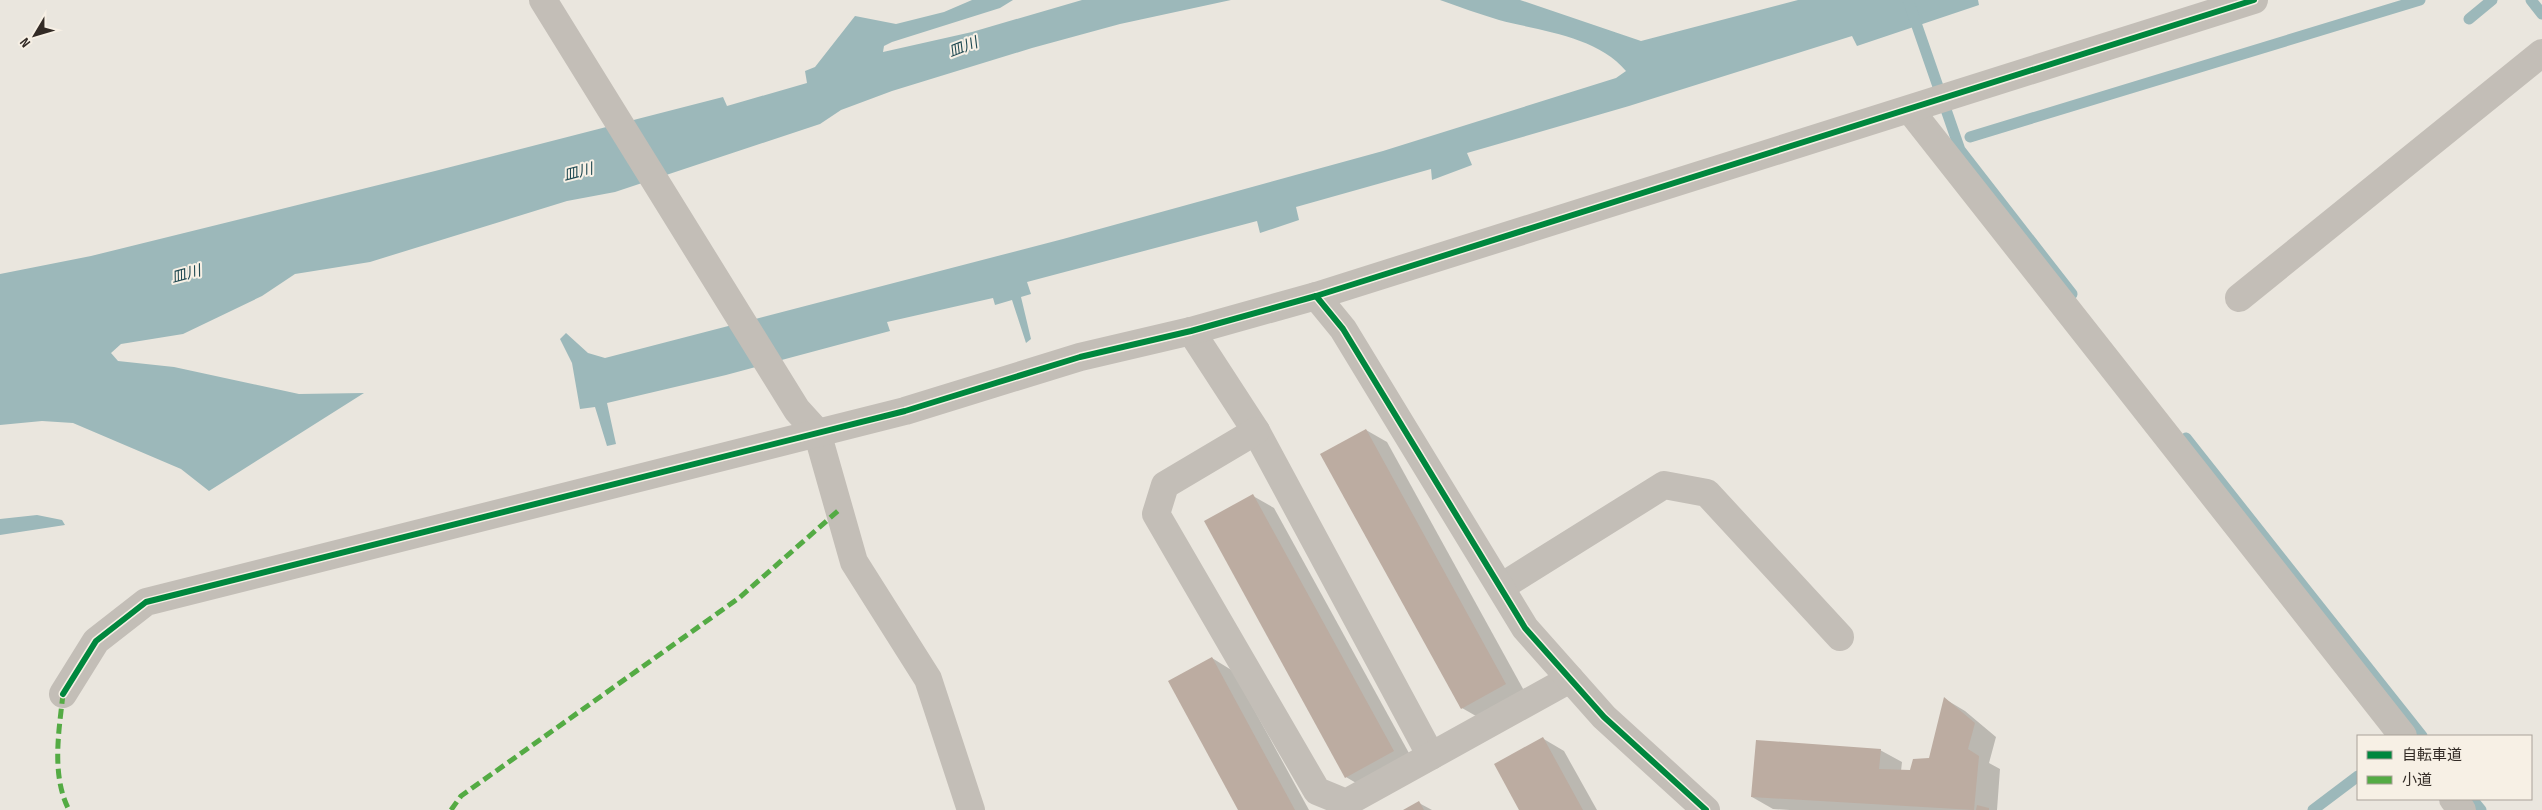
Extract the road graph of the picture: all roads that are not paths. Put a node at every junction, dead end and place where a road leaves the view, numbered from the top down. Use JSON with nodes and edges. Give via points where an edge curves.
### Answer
{"nodes":[{"id":1,"x":2254,"y":0,"type":"edge"},
{"id":2,"x":546,"y":4,"type":"edge"},
{"id":3,"x":2542,"y":53,"type":"edge"},
{"id":4,"x":1910,"y":110,"type":"junction"},
{"id":5,"x":1316,"y":296,"type":"junction"},
{"id":6,"x":2239,"y":298,"type":"dead end"},
{"id":7,"x":1191,"y":331,"type":"junction"},
{"id":8,"x":1256,"y":431,"type":"junction"},
{"id":9,"x":817,"y":432,"type":"junction"},
{"id":10,"x":1501,"y":587,"type":"junction"},
{"id":11,"x":1840,"y":637,"type":"dead end"},
{"id":12,"x":1570,"y":679,"type":"junction"},
{"id":13,"x":63,"y":694,"type":"dead end"},
{"id":14,"x":2402,"y":735,"type":"edge"},
{"id":15,"x":1431,"y":756,"type":"junction"},
{"id":16,"x":2454,"y":800,"type":"edge"},
{"id":17,"x":971,"y":810,"type":"edge"},
{"id":18,"x":1706,"y":810,"type":"edge"},
{"id":19,"x":2462,"y":810,"type":"edge"}],
"edges":[{"from":1,"to":4,"type":"street"},
{"from":2,"to":9,"type":"street","via":[[797,410]]},
{"from":3,"to":6,"type":"street"},
{"from":4,"to":5,"type":"street"},
{"from":4,"to":14,"type":"street"},
{"from":5,"to":7,"type":"street"},
{"from":5,"to":10,"type":"street","via":[[1343,329]]},
{"from":7,"to":8,"type":"street"},
{"from":7,"to":9,"type":"street","via":[[1080,357],[905,411]]},
{"from":8,"to":15,"type":"street"},
{"from":8,"to":15,"type":"street","via":[[1165,485],[1156,514],[1317,791],[1346,804]]},
{"from":9,"to":13,"type":"street","via":[[146,602],[96,641]]},
{"from":9,"to":17,"type":"street","via":[[854,562],[928,679]]},
{"from":10,"to":11,"type":"street","via":[[1664,485],[1707,493]]},
{"from":10,"to":12,"type":"street","via":[[1525,628]]},
{"from":12,"to":15,"type":"street"},
{"from":12,"to":18,"type":"street","via":[[1604,717]]},
{"from":16,"to":19,"type":"street"}]}
